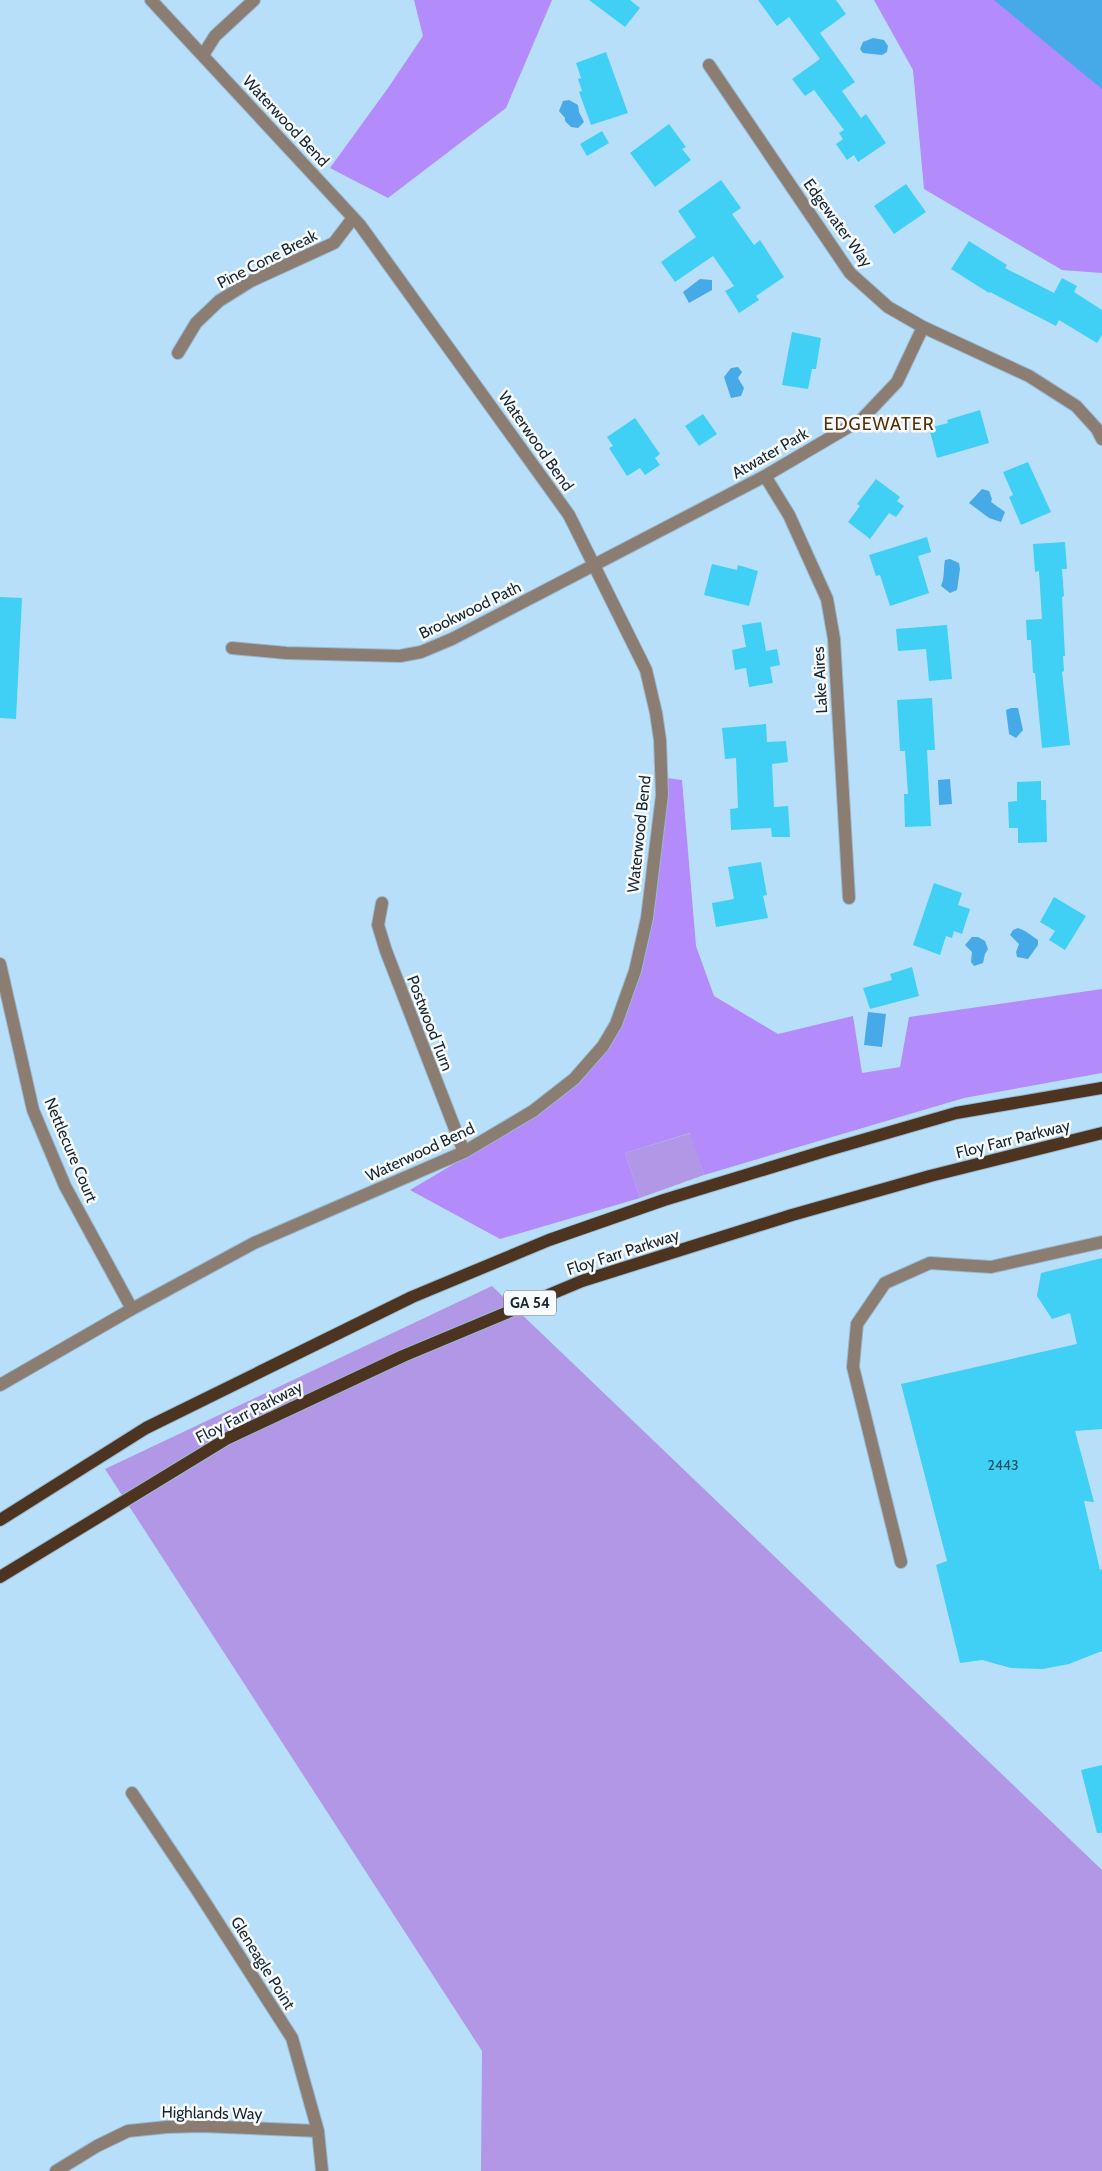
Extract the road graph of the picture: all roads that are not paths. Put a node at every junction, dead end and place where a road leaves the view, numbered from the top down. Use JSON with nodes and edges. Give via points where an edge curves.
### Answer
{"nodes":[{"id":1,"x":151,"y":0,"type":"edge"},
{"id":2,"x":254,"y":0,"type":"edge"},
{"id":3,"x":203,"y":55,"type":"junction"},
{"id":4,"x":709,"y":64,"type":"dead end"},
{"id":5,"x":353,"y":218,"type":"junction"},
{"id":6,"x":923,"y":327,"type":"junction"},
{"id":7,"x":178,"y":353,"type":"dead end"},
{"id":8,"x":1102,"y":439,"type":"edge"},
{"id":9,"x":765,"y":476,"type":"junction"},
{"id":10,"x":596,"y":566,"type":"junction"},
{"id":11,"x":232,"y":648,"type":"dead end"},
{"id":12,"x":849,"y":898,"type":"dead end"},
{"id":13,"x":382,"y":903,"type":"dead end"},
{"id":14,"x":0,"y":964,"type":"edge"},
{"id":15,"x":1102,"y":1088,"type":"edge"},
{"id":16,"x":1102,"y":1133,"type":"edge"},
{"id":17,"x":464,"y":1152,"type":"junction"},
{"id":18,"x":1102,"y":1242,"type":"edge"},
{"id":19,"x":132,"y":1309,"type":"junction"},
{"id":20,"x":0,"y":1385,"type":"edge"},
{"id":21,"x":0,"y":1520,"type":"edge"},
{"id":22,"x":901,"y":1562,"type":"dead end"},
{"id":23,"x":0,"y":1577,"type":"edge"},
{"id":24,"x":132,"y":1792,"type":"dead end"},
{"id":25,"x":318,"y":2132,"type":"junction"},
{"id":26,"x":56,"y":2171,"type":"edge"},
{"id":27,"x":322,"y":2171,"type":"edge"}],
"edges":[{"from":1,"to":3,"type":"street","name":"Waterwood Bend"},
{"from":2,"to":3,"type":"street","via":[[215,36]]},
{"from":3,"to":5,"type":"street","name":"Waterwood Bend"},
{"from":4,"to":6,"type":"street","name":"Edgewater Way","via":[[850,273],[888,307]]},
{"from":5,"to":7,"type":"street","name":"Pine Cone Break","via":[[334,243],[252,281],[219,301],[196,323]]},
{"from":5,"to":10,"type":"street","name":"Waterwood Bend","via":[[570,515]]},
{"from":6,"to":8,"type":"street","name":"Edgewater Way","via":[[1029,376],[1076,406]]},
{"from":6,"to":9,"type":"street","name":"Atwater Park","via":[[897,382],[862,419]]},
{"from":9,"to":10,"type":"street","name":"Atwater Park"},
{"from":9,"to":12,"type":"street","name":"Lake Aires","via":[[789,516],[827,599],[834,638]]},
{"from":10,"to":11,"type":"street","name":"Brookwood Path","via":[[421,652],[362,657]]},
{"from":10,"to":17,"type":"street","name":"Waterwood Bend","via":[[646,670],[660,740],[662,795],[642,945],[627,997],[603,1046],[574,1079],[533,1111]]},
{"from":13,"to":17,"type":"street","name":"Postwood Turn","via":[[378,925],[386,951]]},
{"from":14,"to":19,"type":"street","name":"Nettlecure Court","via":[[40,1127],[65,1186]]},
{"from":15,"to":21,"type":"main road","name":"Floy Farr Parkway","via":[[956,1113],[674,1197],[549,1240],[412,1297],[146,1428]]},
{"from":16,"to":23,"type":"main road","name":"Floy Farr Parkway","number":"GA 54","via":[[819,1207],[582,1281],[403,1356],[228,1438]]},
{"from":17,"to":19,"type":"street","name":"Waterwood Bend","via":[[254,1243]]},
{"from":18,"to":22,"type":"street","via":[[991,1267],[930,1264],[885,1283],[857,1324],[853,1367]]},
{"from":19,"to":20,"type":"street","name":"Waterwood Bend"},
{"from":24,"to":25,"type":"street","name":"Gleneagle Point","via":[[292,2038]]},
{"from":25,"to":26,"type":"street","name":"Highlands Way","via":[[201,2126],[128,2131]]},
{"from":25,"to":27,"type":"street","name":"Gleneagle Point"}]}
